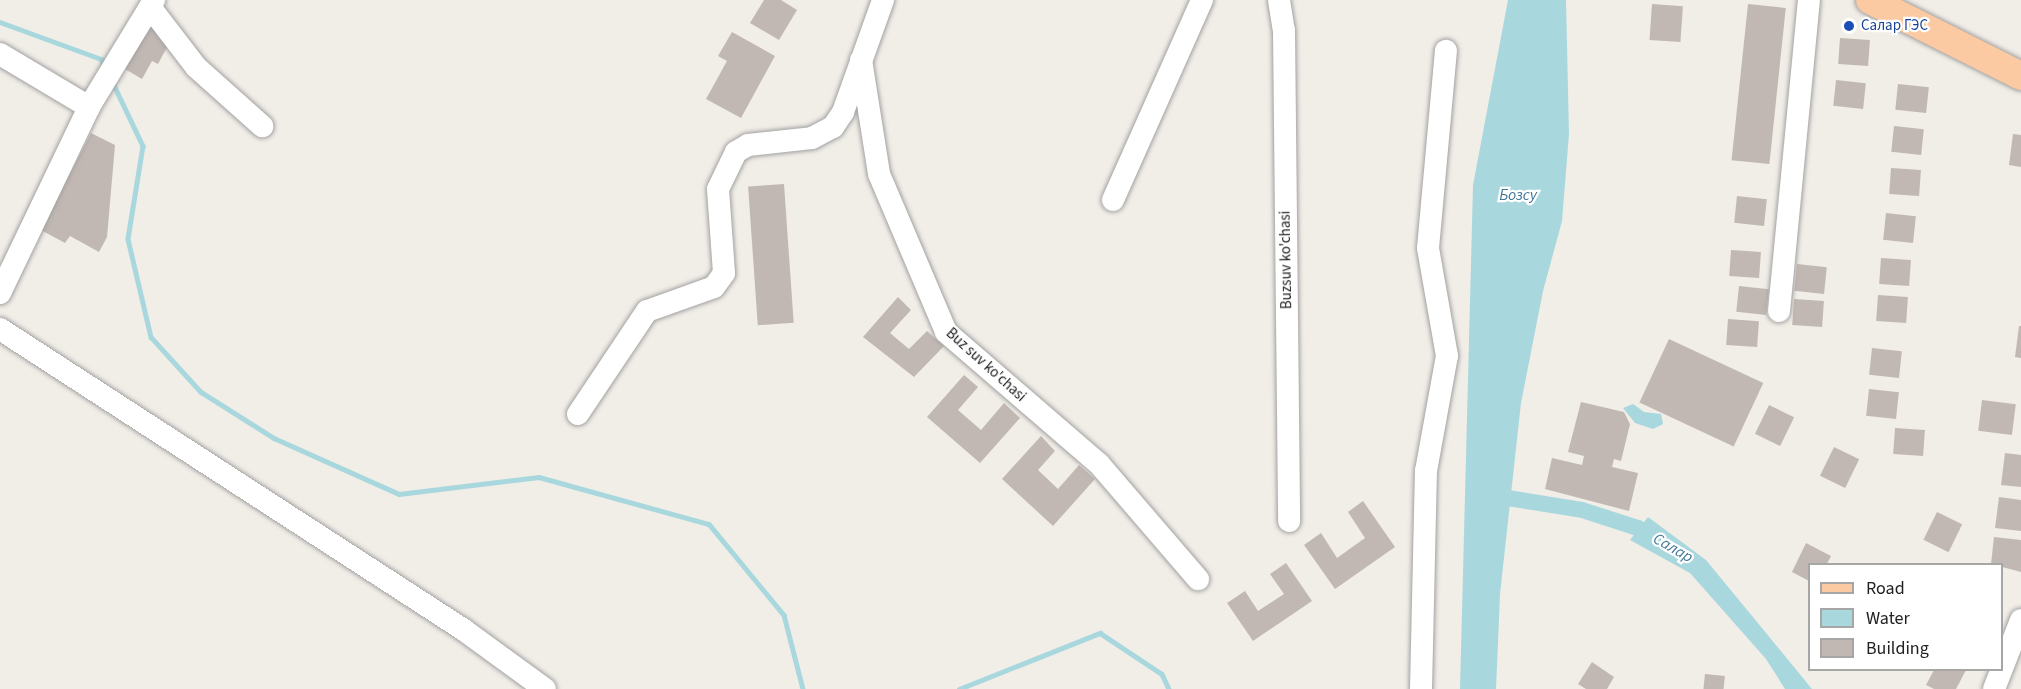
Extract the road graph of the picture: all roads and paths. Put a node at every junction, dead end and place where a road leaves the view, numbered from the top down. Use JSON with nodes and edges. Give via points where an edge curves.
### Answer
{"nodes":[{"id":1,"x":883,"y":0,"type":"edge"},
{"id":2,"x":1202,"y":0,"type":"edge"},
{"id":3,"x":1280,"y":0,"type":"edge"},
{"id":4,"x":1809,"y":0,"type":"edge"},
{"id":5,"x":1870,"y":0,"type":"edge"},
{"id":6,"x":152,"y":4,"type":"edge"},
{"id":7,"x":1446,"y":51,"type":"dead end"},
{"id":8,"x":0,"y":54,"type":"edge"},
{"id":9,"x":861,"y":60,"type":"junction"},
{"id":10,"x":2021,"y":76,"type":"edge"},
{"id":11,"x":91,"y":103,"type":"junction"},
{"id":12,"x":262,"y":126,"type":"dead end"},
{"id":13,"x":1113,"y":200,"type":"dead end"},
{"id":14,"x":0,"y":293,"type":"edge"},
{"id":15,"x":1779,"y":311,"type":"dead end"},
{"id":16,"x":0,"y":329,"type":"edge"},
{"id":17,"x":578,"y":414,"type":"dead end"},
{"id":18,"x":1289,"y":521,"type":"dead end"},
{"id":19,"x":1198,"y":579,"type":"dead end"},
{"id":20,"x":2021,"y":620,"type":"edge"},
{"id":21,"x":2003,"y":666,"type":"edge"},
{"id":22,"x":2001,"y":671,"type":"edge"},
{"id":23,"x":544,"y":689,"type":"edge"},
{"id":24,"x":1421,"y":689,"type":"edge"},
{"id":25,"x":1994,"y":689,"type":"edge"}],
"edges":[{"from":1,"to":9,"type":"street"},
{"from":2,"to":13,"type":"street"},
{"from":3,"to":18,"type":"street","name":"Buzsuv ko'chasi","via":[[1284,30]]},
{"from":4,"to":15,"type":"street"},
{"from":5,"to":10,"type":"main road"},
{"from":6,"to":11,"type":"street"},
{"from":6,"to":12,"type":"street","via":[[196,67]]},
{"from":7,"to":24,"type":"street","via":[[1428,248],[1447,356],[1426,471]]},
{"from":8,"to":11,"type":"street"},
{"from":9,"to":17,"type":"street","via":[[843,112],[833,127],[812,138],[748,145],[736,152],[718,189],[724,273],[714,287],[647,311]]},
{"from":9,"to":19,"type":"street","name":"Buz suv ko'chasi","via":[[879,174],[946,332],[1099,464]]},
{"from":11,"to":14,"type":"street"},
{"from":16,"to":23,"type":"street","via":[[464,630]]},
{"from":20,"to":21,"type":"street"},
{"from":22,"to":25,"type":"street"}]}
